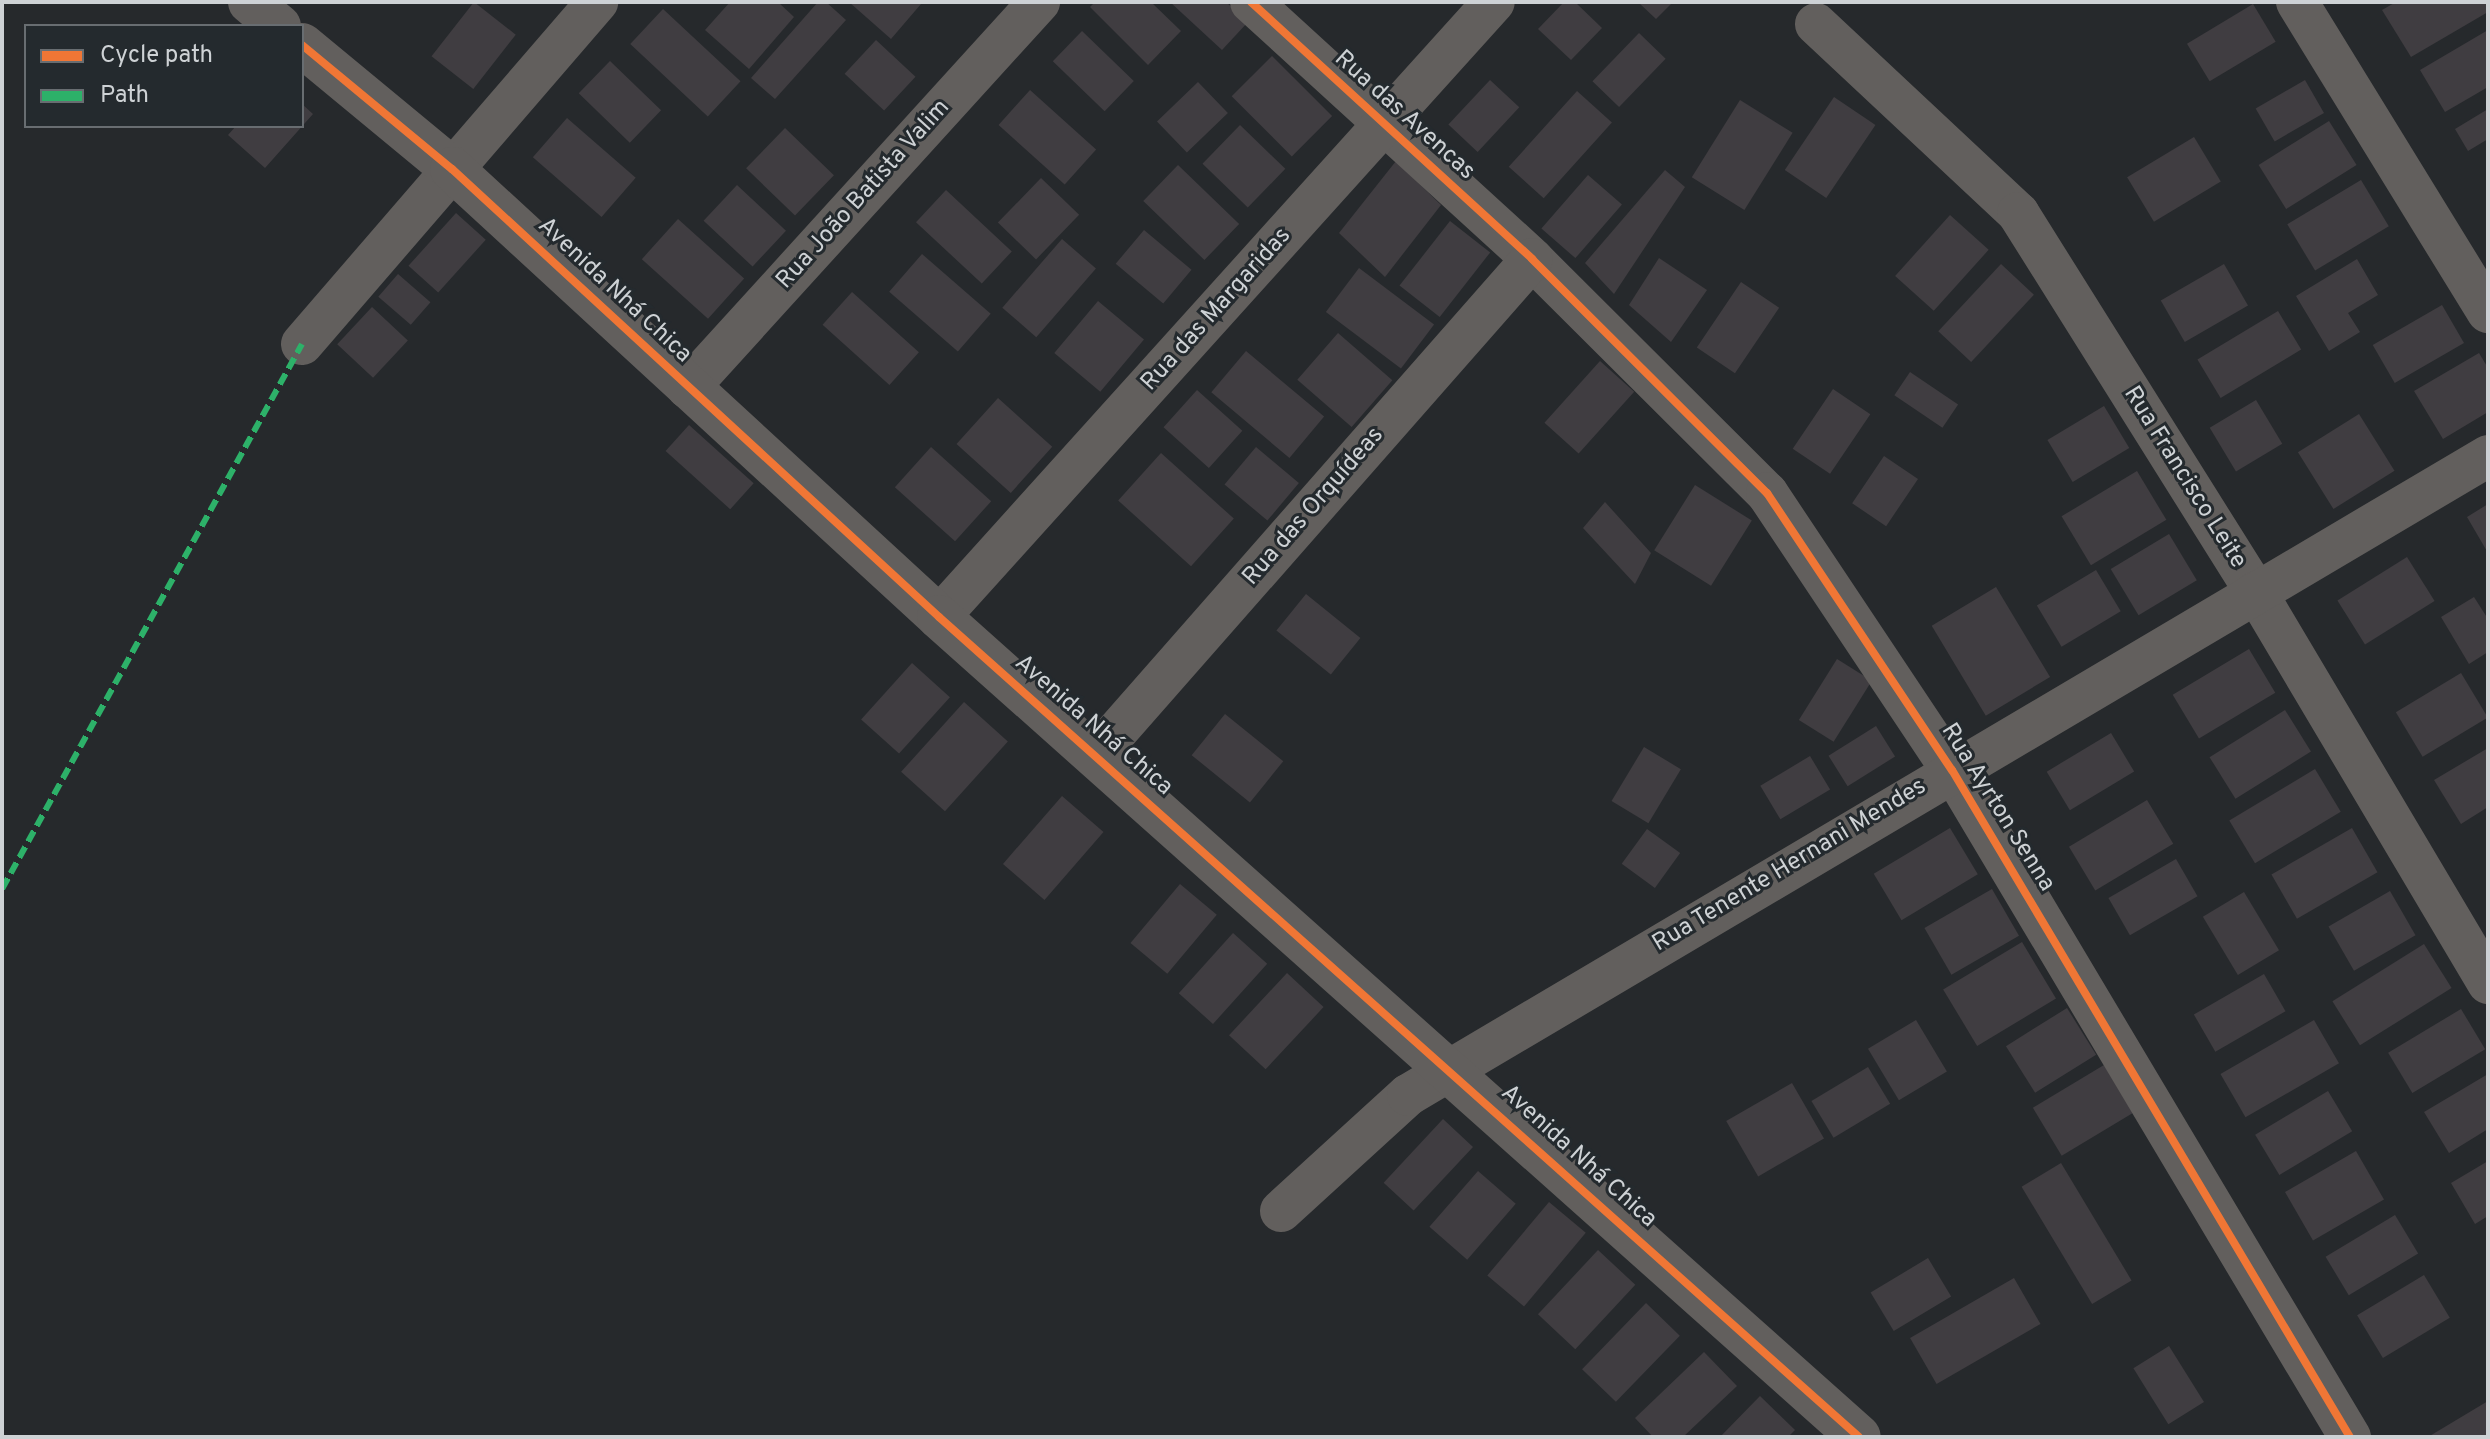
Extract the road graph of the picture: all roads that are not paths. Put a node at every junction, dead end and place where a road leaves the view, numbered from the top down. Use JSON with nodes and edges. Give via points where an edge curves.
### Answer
{"nodes":[{"id":1,"x":250,"y":2,"type":"edge"},
{"id":2,"x":597,"y":2,"type":"edge"},
{"id":3,"x":1039,"y":2,"type":"edge"},
{"id":4,"x":1251,"y":2,"type":"edge"},
{"id":5,"x":1494,"y":2,"type":"edge"},
{"id":6,"x":2297,"y":2,"type":"edge"},
{"id":7,"x":277,"y":24,"type":"edge"},
{"id":8,"x":1816,"y":24,"type":"dead end"},
{"id":9,"x":304,"y":47,"type":"edge"},
{"id":10,"x":1384,"y":126,"type":"junction"},
{"id":11,"x":452,"y":169,"type":"junction"},
{"id":12,"x":1532,"y":259,"type":"junction"},
{"id":13,"x":2488,"y":312,"type":"edge"},
{"id":14,"x":302,"y":344,"type":"dead end"},
{"id":15,"x":688,"y":388,"type":"junction"},
{"id":16,"x":2488,"y":456,"type":"edge"},
{"id":17,"x":2256,"y":592,"type":"junction"},
{"id":18,"x":939,"y":617,"type":"junction"},
{"id":19,"x":1096,"y":755,"type":"junction"},
{"id":20,"x":1952,"y":770,"type":"junction"},
{"id":21,"x":2488,"y":983,"type":"edge"},
{"id":22,"x":1451,"y":1069,"type":"junction"},
{"id":23,"x":1281,"y":1211,"type":"dead end"},
{"id":24,"x":1859,"y":1437,"type":"edge"},
{"id":25,"x":2350,"y":1437,"type":"edge"}],
"edges":[{"from":1,"to":7,"type":"street"},
{"from":2,"to":11,"type":"street"},
{"from":3,"to":15,"type":"street","name":"Rua João Batista Valim"},
{"from":4,"to":10,"type":"street","name":"Rua das Avencas"},
{"from":5,"to":10,"type":"street","name":"Rua das Margaridas"},
{"from":6,"to":13,"type":"street"},
{"from":8,"to":17,"type":"street","name":"Rua Francisco Leite","via":[[2018,213]]},
{"from":9,"to":11,"type":"street","name":"Avenida Nhá Chica"},
{"from":10,"to":12,"type":"street","name":"Rua das Avencas"},
{"from":10,"to":18,"type":"street","name":"Rua das Margaridas"},
{"from":11,"to":14,"type":"street"},
{"from":11,"to":15,"type":"street","name":"Avenida Nhá Chica"},
{"from":12,"to":19,"type":"street","name":"Rua das Orquídeas"},
{"from":12,"to":20,"type":"street","name":"Rua Ayrton Senna","via":[[1767,493]]},
{"from":15,"to":18,"type":"street","name":"Avenida Nhá Chica"},
{"from":16,"to":17,"type":"street","name":"Rua Tenente Hernani Mendes"},
{"from":17,"to":20,"type":"street","name":"Rua Tenente Hernani Mendes"},
{"from":17,"to":21,"type":"street","name":"Rua Francisco Leite"},
{"from":18,"to":19,"type":"street","name":"Avenida Nhá Chica"},
{"from":19,"to":22,"type":"street","name":"Avenida Nhá Chica"},
{"from":20,"to":22,"type":"street","name":"Rua Tenente Hernani Mendes"},
{"from":20,"to":25,"type":"street","name":"Rua Ayrton Senna"},
{"from":22,"to":23,"type":"street","name":"Rua Tenente Hernani Mendes","via":[[1408,1095]]},
{"from":22,"to":24,"type":"street","name":"Avenida Nhá Chica"}]}
